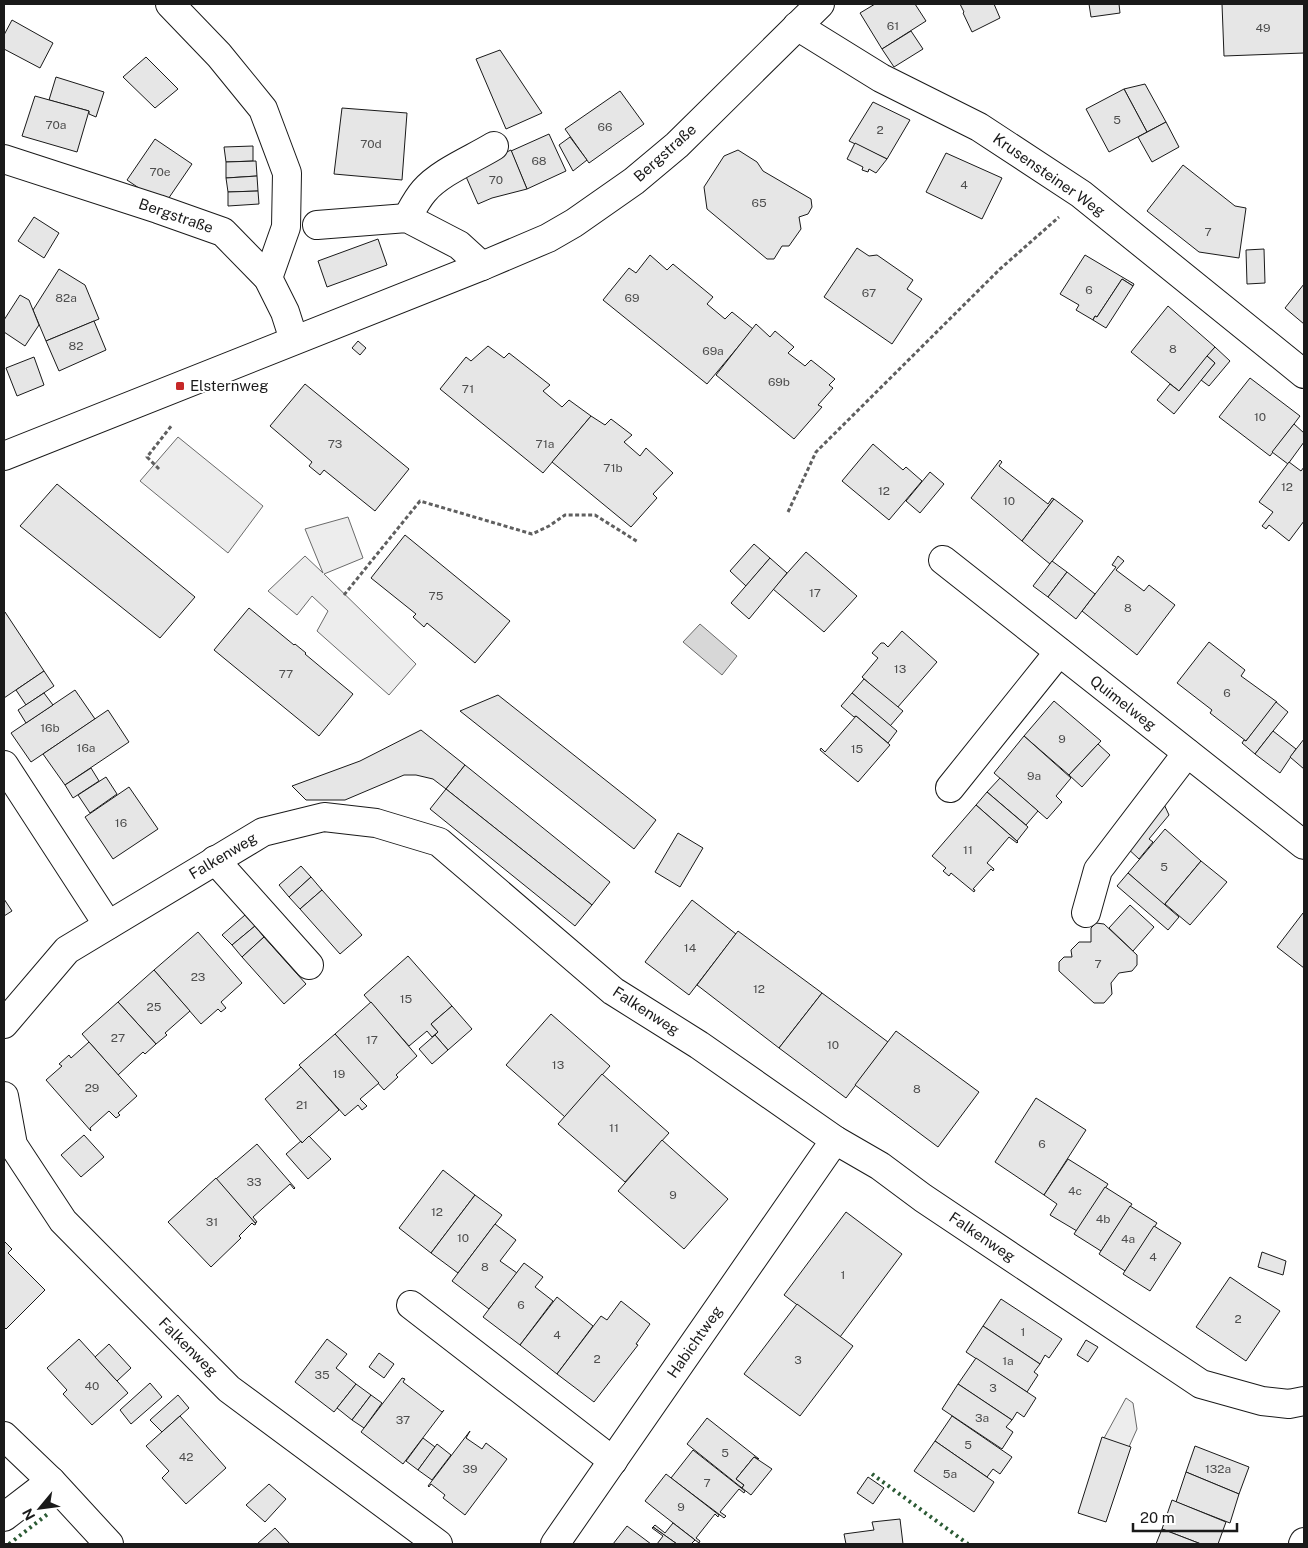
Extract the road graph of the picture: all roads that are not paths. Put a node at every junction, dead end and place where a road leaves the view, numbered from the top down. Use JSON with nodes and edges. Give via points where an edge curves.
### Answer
{"nodes":[{"id":1,"x":170,"y":4,"type":"edge"},
{"id":2,"x":820,"y":4,"type":"edge"},
{"id":3,"x":796,"y":26,"type":"junction"},
{"id":4,"x":494,"y":146,"type":"dead end"},
{"id":5,"x":4,"y":159,"type":"edge"},
{"id":6,"x":407,"y":218,"type":"junction"},
{"id":7,"x":317,"y":225,"type":"dead end"},
{"id":8,"x":482,"y":266,"type":"junction"},
{"id":9,"x":268,"y":278,"type":"junction"},
{"id":10,"x":294,"y":340,"type":"junction"},
{"id":11,"x":1304,"y":374,"type":"edge"},
{"id":12,"x":4,"y":456,"type":"edge"},
{"id":13,"x":943,"y":560,"type":"dead end"},
{"id":14,"x":1059,"y":652,"type":"junction"},
{"id":15,"x":1187,"y":753,"type":"junction"},
{"id":16,"x":4,"y":765,"type":"edge"},
{"id":17,"x":950,"y":788,"type":"dead end"},
{"id":18,"x":1304,"y":845,"type":"edge"},
{"id":19,"x":215,"y":860,"type":"junction"},
{"id":20,"x":1086,"y":913,"type":"dead end"},
{"id":21,"x":108,"y":925,"type":"junction"},
{"id":22,"x":309,"y":965,"type":"dead end"},
{"id":23,"x":4,"y":1024,"type":"edge"},
{"id":24,"x":4,"y":1096,"type":"edge"},
{"id":25,"x":835,"y":1140,"type":"junction"},
{"id":26,"x":411,"y":1305,"type":"dead end"},
{"id":27,"x":1304,"y":1401,"type":"edge"},
{"id":28,"x":4,"y":1436,"type":"edge"},
{"id":29,"x":613,"y":1461,"type":"junction"},
{"id":30,"x":51,"y":1481,"type":"junction"},
{"id":31,"x":4,"y":1517,"type":"edge"},
{"id":32,"x":109,"y":1544,"type":"edge"},
{"id":33,"x":438,"y":1544,"type":"edge"},
{"id":34,"x":555,"y":1544,"type":"edge"}],
"edges":[{"from":1,"to":9,"type":"street","via":[[219,54],[263,109],[287,173],[286,227]]},
{"from":2,"to":3,"type":"street","name":"Bergstraße"},
{"from":3,"to":8,"type":"street","name":"Bergstraße","via":[[677,145],[634,181],[548,238]]},
{"from":3,"to":11,"type":"street","name":"Krusensteiner Weg","via":[[881,78],[979,127],[1081,194]]},
{"from":4,"to":6,"type":"street","via":[[430,185]]},
{"from":5,"to":9,"type":"street","name":"Bergstraße","via":[[223,232]]},
{"from":6,"to":7,"type":"street"},
{"from":6,"to":8,"type":"street","via":[[459,245]]},
{"from":8,"to":10,"type":"street","name":"Bergstraße"},
{"from":9,"to":10,"type":"street","name":"Bergstraße","via":[[285,312]]},
{"from":10,"to":12,"type":"street","name":"Bergstraße"},
{"from":13,"to":14,"type":"street","name":"Quimelweg"},
{"from":14,"to":15,"type":"street","name":"Quimelweg"},
{"from":14,"to":17,"type":"street"},
{"from":15,"to":18,"type":"street","name":"Quimelweg"},
{"from":15,"to":20,"type":"street","via":[[1098,870]]},
{"from":16,"to":21,"type":"street"},
{"from":19,"to":21,"type":"street","name":"Falkenweg"},
{"from":19,"to":22,"type":"street"},
{"from":19,"to":25,"type":"street","name":"Falkenweg","via":[[263,832],[324,817],[376,823],[439,842],[613,991],[698,1045]]},
{"from":21,"to":23,"type":"street","name":"Falkenweg","via":[[67,950]]},
{"from":24,"to":33,"type":"street","name":"Falkenweg","via":[[13,1144],[63,1221],[230,1389]]},
{"from":25,"to":27,"type":"street","name":"Falkenweg","via":[[880,1166],[1201,1384],[1262,1401],[1289,1404]]},
{"from":25,"to":29,"type":"street","name":"Habichtweg"},
{"from":26,"to":29,"type":"street"},
{"from":28,"to":30,"type":"street"},
{"from":29,"to":34,"type":"street","name":"Habichtweg"},
{"from":30,"to":31,"type":"street"},
{"from":30,"to":32,"type":"street"}]}
